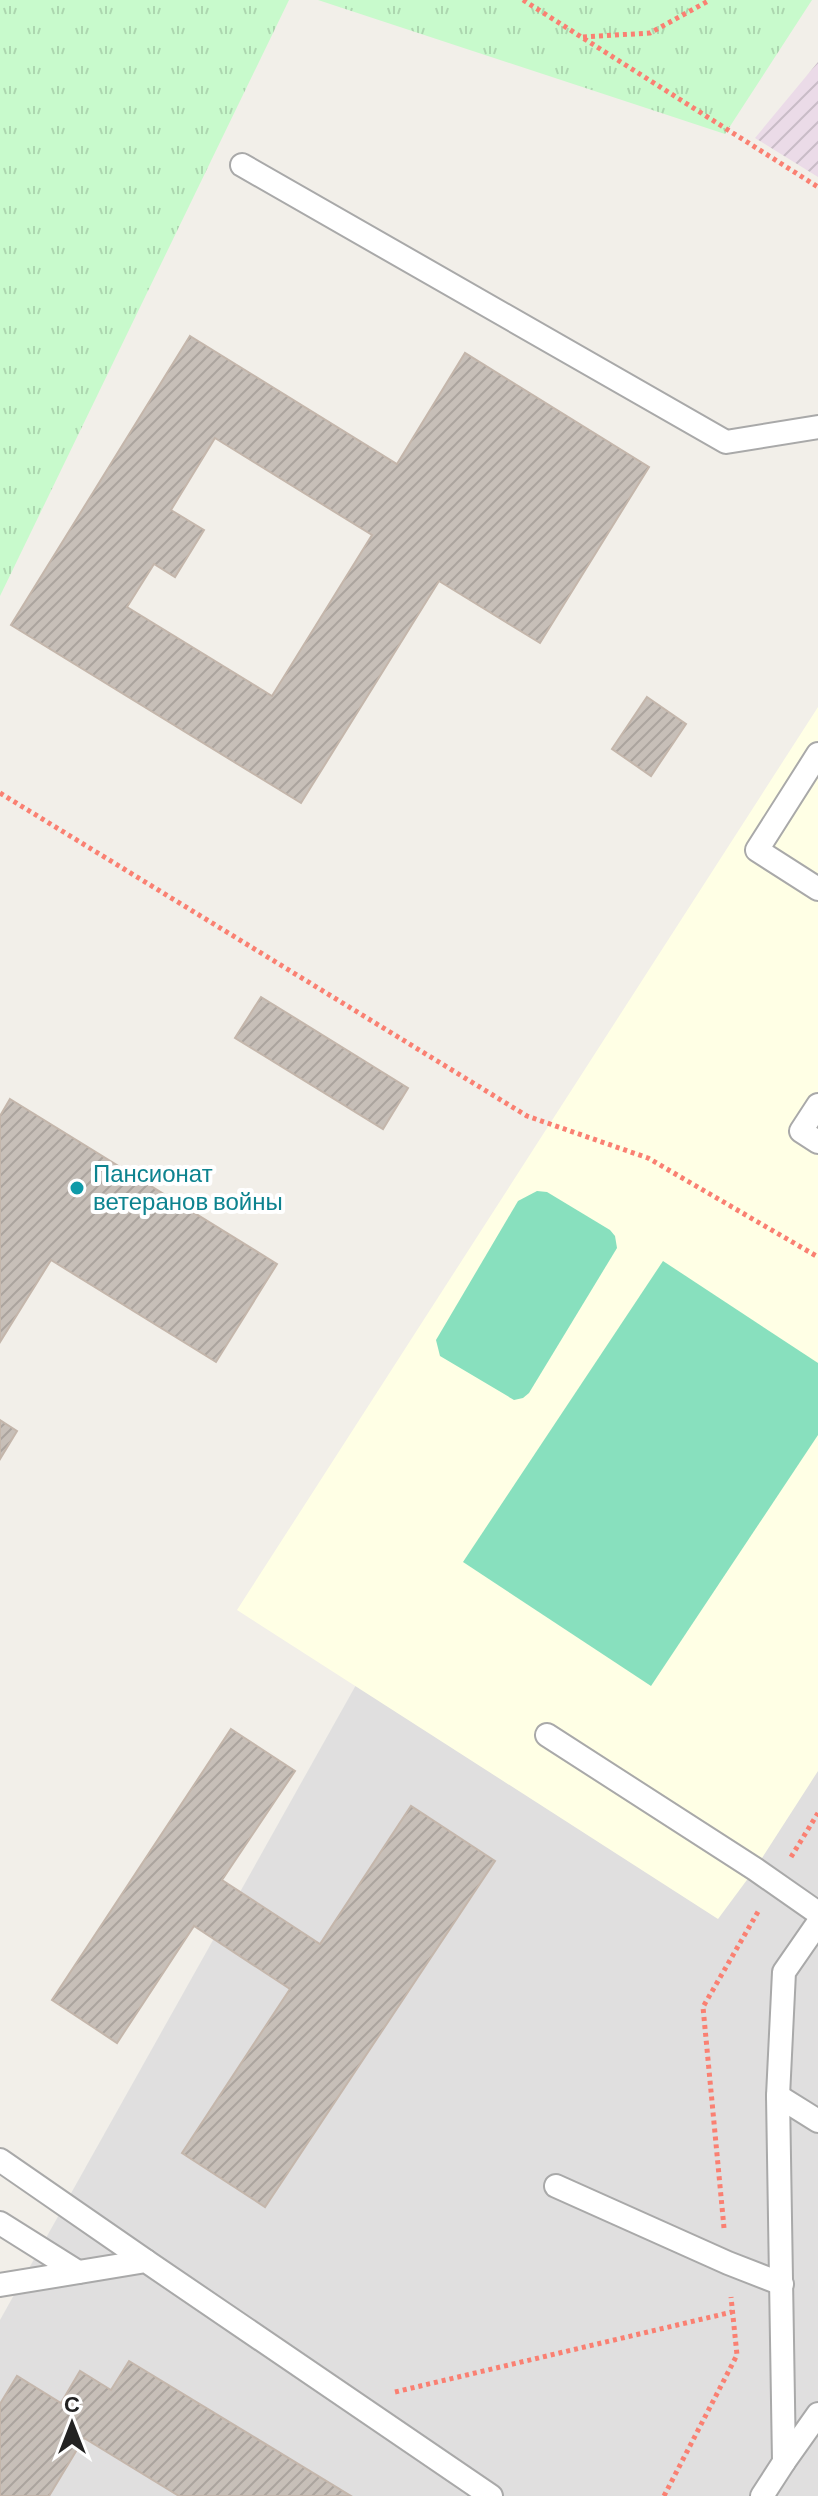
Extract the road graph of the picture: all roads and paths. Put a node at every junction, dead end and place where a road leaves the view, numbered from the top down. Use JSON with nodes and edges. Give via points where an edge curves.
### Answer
{"nodes":[{"id":1,"x":523,"y":0,"type":"edge"},
{"id":2,"x":710,"y":0,"type":"edge"},
{"id":3,"x":582,"y":37,"type":"junction"},
{"id":4,"x":242,"y":165,"type":"dead end"},
{"id":5,"x":818,"y":187,"type":"edge"},
{"id":6,"x":818,"y":427,"type":"edge"},
{"id":7,"x":818,"y":754,"type":"edge"},
{"id":8,"x":0,"y":793,"type":"edge"},
{"id":9,"x":818,"y":889,"type":"edge"},
{"id":10,"x":818,"y":1105,"type":"edge"},
{"id":11,"x":818,"y":1142,"type":"edge"},
{"id":12,"x":818,"y":1257,"type":"edge"},
{"id":13,"x":547,"y":1735,"type":"dead end"},
{"id":14,"x":818,"y":1813,"type":"edge"},
{"id":15,"x":775,"y":1882,"type":"junction"},
{"id":16,"x":818,"y":1913,"type":"edge"},
{"id":17,"x":818,"y":1923,"type":"edge"},
{"id":18,"x":778,"y":2096,"type":"junction"},
{"id":19,"x":818,"y":2121,"type":"edge"},
{"id":20,"x":0,"y":2160,"type":"edge"},
{"id":21,"x":556,"y":2186,"type":"dead end"},
{"id":22,"x":0,"y":2223,"type":"edge"},
{"id":23,"x":146,"y":2261,"type":"junction"},
{"id":24,"x":728,"y":2263,"type":"junction"},
{"id":25,"x":78,"y":2272,"type":"junction"},
{"id":26,"x":782,"y":2284,"type":"junction"},
{"id":27,"x":0,"y":2285,"type":"edge"},
{"id":28,"x":732,"y":2312,"type":"junction"},
{"id":29,"x":354,"y":2402,"type":"junction"},
{"id":30,"x":818,"y":2414,"type":"edge"},
{"id":31,"x":784,"y":2462,"type":"junction"},
{"id":32,"x":491,"y":2496,"type":"edge"},
{"id":33,"x":664,"y":2496,"type":"edge"},
{"id":34,"x":762,"y":2496,"type":"edge"}],
"edges":[{"from":1,"to":3,"type":"path"},
{"from":2,"to":3,"type":"path","via":[[650,33]]},
{"from":3,"to":5,"type":"path"},
{"from":4,"to":6,"type":"lane","via":[[726,442]]},
{"from":7,"to":9,"type":"lane","via":[[757,850]]},
{"from":8,"to":12,"type":"path","via":[[527,1116],[648,1158]]},
{"from":10,"to":11,"type":"lane","via":[[801,1131]]},
{"from":13,"to":15,"type":"lane"},
{"from":14,"to":15,"type":"path"},
{"from":15,"to":16,"type":"lane"},
{"from":15,"to":24,"type":"path","via":[[703,2007]]},
{"from":17,"to":18,"type":"lane","via":[[784,1972]]},
{"from":18,"to":19,"type":"lane"},
{"from":18,"to":26,"type":"lane"},
{"from":20,"to":23,"type":"lane"},
{"from":21,"to":24,"type":"lane"},
{"from":22,"to":25,"type":"lane"},
{"from":23,"to":25,"type":"lane"},
{"from":23,"to":29,"type":"lane"},
{"from":24,"to":26,"type":"lane"},
{"from":24,"to":28,"type":"path"},
{"from":25,"to":27,"type":"lane"},
{"from":26,"to":31,"type":"lane"},
{"from":28,"to":29,"type":"path"},
{"from":28,"to":33,"type":"path","via":[[737,2355]]},
{"from":29,"to":32,"type":"lane"},
{"from":30,"to":31,"type":"lane"},
{"from":31,"to":34,"type":"lane"}]}
